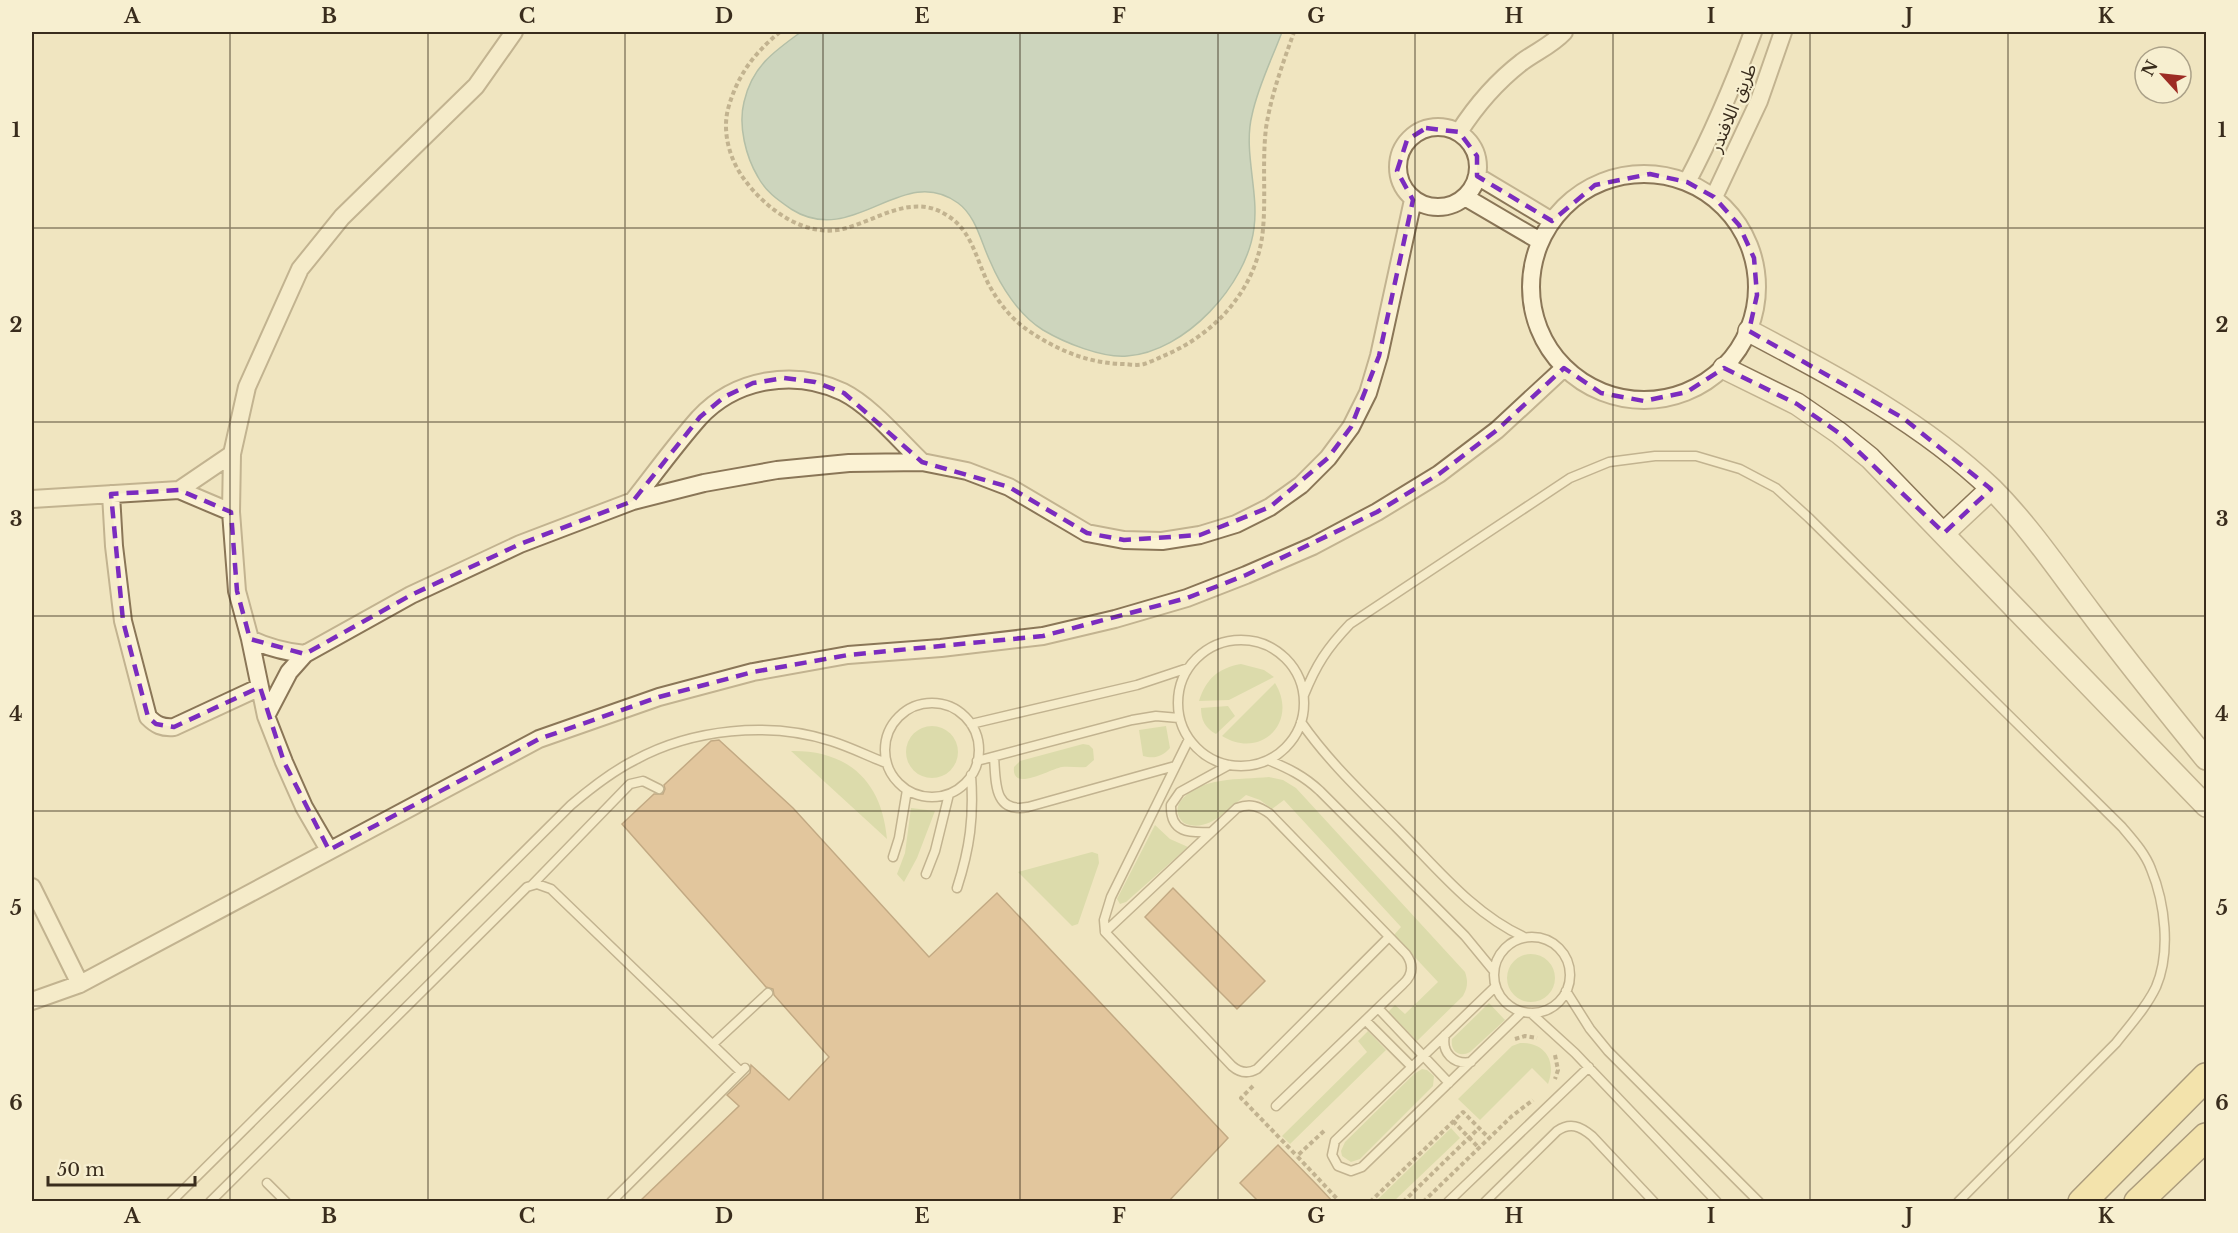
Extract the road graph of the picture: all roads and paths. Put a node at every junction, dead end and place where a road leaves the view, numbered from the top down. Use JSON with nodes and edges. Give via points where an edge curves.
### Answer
{"nodes":[{"id":1,"x":514,"y":32,"type":"edge"},
{"id":2,"x":780,"y":32,"type":"edge"},
{"id":3,"x":1294,"y":32,"type":"edge"},
{"id":4,"x":1564,"y":32,"type":"edge"},
{"id":5,"x":1753,"y":32,"type":"edge"},
{"id":6,"x":1783,"y":32,"type":"edge"},
{"id":7,"x":1459,"y":132,"type":"junction"},
{"id":8,"x":1477,"y":176,"type":"junction"},
{"id":9,"x":1687,"y":182,"type":"junction"},
{"id":10,"x":1465,"y":197,"type":"junction"},
{"id":11,"x":1714,"y":198,"type":"junction"},
{"id":12,"x":1413,"y":200,"type":"junction"},
{"id":13,"x":1552,"y":221,"type":"junction"},
{"id":14,"x":1540,"y":241,"type":"junction"},
{"id":15,"x":1749,"y":331,"type":"junction"},
{"id":16,"x":1564,"y":368,"type":"junction"},
{"id":17,"x":1724,"y":368,"type":"junction"},
{"id":18,"x":232,"y":454,"type":"junction"},
{"id":19,"x":922,"y":462,"type":"junction"},
{"id":20,"x":1991,"y":489,"type":"junction"},
{"id":21,"x":179,"y":490,"type":"junction"},
{"id":22,"x":111,"y":494,"type":"junction"},
{"id":23,"x":32,"y":499,"type":"edge"},
{"id":24,"x":633,"y":501,"type":"junction"},
{"id":25,"x":231,"y":512,"type":"junction"},
{"id":26,"x":1944,"y":533,"type":"junction"},
{"id":27,"x":250,"y":639,"type":"junction"},
{"id":28,"x":305,"y":654,"type":"junction"},
{"id":29,"x":1188,"y":668,"type":"junction"},
{"id":30,"x":260,"y":687,"type":"junction"},
{"id":31,"x":1304,"y":695,"type":"junction"},
{"id":32,"x":266,"y":716,"type":"junction"},
{"id":33,"x":1179,"y":718,"type":"junction"},
{"id":34,"x":1301,"y":722,"type":"junction"},
{"id":35,"x":970,"y":723,"type":"junction"},
{"id":36,"x":1189,"y":739,"type":"junction"},
{"id":37,"x":994,"y":757,"type":"junction"},
{"id":38,"x":2206,"y":759,"type":"edge"},
{"id":39,"x":1268,"y":760,"type":"junction"},
{"id":40,"x":977,"y":761,"type":"junction"},
{"id":41,"x":886,"y":764,"type":"junction"},
{"id":42,"x":1229,"y":765,"type":"junction"},
{"id":43,"x":1175,"y":766,"type":"junction"},
{"id":44,"x":971,"y":775,"type":"junction"},
{"id":45,"x":659,"y":789,"type":"dead end"},
{"id":46,"x":907,"y":790,"type":"junction"},
{"id":47,"x":950,"y":794,"type":"junction"},
{"id":48,"x":2206,"y":806,"type":"edge"},
{"id":49,"x":1211,"y":832,"type":"junction"},
{"id":50,"x":329,"y":850,"type":"junction"},
{"id":51,"x":893,"y":857,"type":"dead end"},
{"id":52,"x":926,"y":874,"type":"dead end"},
{"id":53,"x":532,"y":885,"type":"junction"},
{"id":54,"x":32,"y":887,"type":"edge"},
{"id":55,"x":957,"y":888,"type":"dead end"},
{"id":56,"x":1105,"y":932,"type":"junction"},
{"id":57,"x":1389,"y":937,"type":"junction"},
{"id":58,"x":1524,"y":937,"type":"junction"},
{"id":59,"x":1493,"y":970,"type":"junction"},
{"id":60,"x":80,"y":984,"type":"junction"},
{"id":61,"x":1495,"y":987,"type":"junction"},
{"id":62,"x":1566,"y":991,"type":"junction"},
{"id":63,"x":768,"y":993,"type":"dead end"},
{"id":64,"x":32,"y":1001,"type":"edge"},
{"id":65,"x":1378,"y":1008,"type":"junction"},
{"id":66,"x":1522,"y":1012,"type":"junction"},
{"id":67,"x":1531,"y":1013,"type":"junction"},
{"id":68,"x":1366,"y":1021,"type":"junction"},
{"id":69,"x":1446,"y":1035,"type":"junction"},
{"id":70,"x":1545,"y":1042,"type":"dead end"},
{"id":71,"x":713,"y":1044,"type":"junction"},
{"id":72,"x":1506,"y":1045,"type":"dead end"},
{"id":73,"x":1553,"y":1050,"type":"dead end"},
{"id":74,"x":1424,"y":1056,"type":"junction"},
{"id":75,"x":1471,"y":1062,"type":"junction"},
{"id":76,"x":1412,"y":1067,"type":"junction"},
{"id":77,"x":1589,"y":1067,"type":"junction"},
{"id":78,"x":2206,"y":1077,"type":"edge"},
{"id":79,"x":1555,"y":1080,"type":"dead end"},
{"id":80,"x":1257,"y":1082,"type":"dead end"},
{"id":81,"x":1449,"y":1083,"type":"junction"},
{"id":82,"x":1539,"y":1096,"type":"dead end"},
{"id":83,"x":1276,"y":1106,"type":"dead end"},
{"id":84,"x":1453,"y":1121,"type":"junction"},
{"id":85,"x":1479,"y":1128,"type":"junction"},
{"id":86,"x":2206,"y":1137,"type":"edge"},
{"id":87,"x":1469,"y":1138,"type":"junction"},
{"id":88,"x":1489,"y":1138,"type":"junction"},
{"id":89,"x":1479,"y":1148,"type":"junction"},
{"id":90,"x":1297,"y":1156,"type":"dead end"},
{"id":91,"x":267,"y":1183,"type":"dead end"},
{"id":92,"x":171,"y":1202,"type":"edge"},
{"id":93,"x":210,"y":1202,"type":"edge"},
{"id":94,"x":286,"y":1202,"type":"edge"},
{"id":95,"x":611,"y":1202,"type":"edge"},
{"id":96,"x":1370,"y":1202,"type":"edge"},
{"id":97,"x":1403,"y":1202,"type":"edge"},
{"id":98,"x":1423,"y":1202,"type":"edge"},
{"id":99,"x":1448,"y":1202,"type":"edge"},
{"id":100,"x":1485,"y":1202,"type":"edge"},
{"id":101,"x":1654,"y":1202,"type":"edge"},
{"id":102,"x":1717,"y":1202,"type":"edge"},
{"id":103,"x":1760,"y":1202,"type":"edge"},
{"id":104,"x":1958,"y":1202,"type":"edge"},
{"id":105,"x":2082,"y":1202,"type":"edge"},
{"id":106,"x":2138,"y":1202,"type":"edge"}],
"edges":[{"from":1,"to":18,"type":"street","via":[[476,86],[342,217],[300,269],[247,387]]},
{"from":2,"to":3,"type":"path","via":[[748,63],[735,86],[727,113],[731,158],[754,193],[773,210],[818,229],[840,230],[908,207],[940,211],[963,228],[998,302],[1028,330],[1078,357],[1107,364],[1142,365],[1182,348],[1212,328],[1234,304],[1250,274],[1263,231],[1270,105]]},
{"from":4,"to":7,"type":"street","via":[[1499,81]]},
{"from":5,"to":9,"type":"street","name":"طريق اللافندر","via":[[1722,112]]},
{"from":6,"to":11,"type":"street","name":"طريق اللافندر","via":[[1759,101]]},
{"from":7,"to":8,"type":"street","via":[[1477,156]]},
{"from":7,"to":12,"type":"street","via":[[1448,127],[1426,128],[1407,140],[1397,171]]},
{"from":8,"to":10,"type":"street"},
{"from":8,"to":13,"type":"street"},
{"from":9,"to":11,"type":"street"},
{"from":9,"to":13,"type":"street","via":[[1650,174],[1613,178],[1579,194]]},
{"from":10,"to":12,"type":"street","via":[[1440,208]]},
{"from":10,"to":14,"type":"street"},
{"from":11,"to":15,"type":"street","via":[[1739,225],[1754,258],[1757,295]]},
{"from":12,"to":19,"type":"street","via":[[1368,393],[1351,427],[1328,458],[1301,485],[1270,507],[1236,524],[1200,535],[1162,541],[1124,540],[1087,533],[1009,487],[967,471]]},
{"from":13,"to":14,"type":"street"},
{"from":14,"to":16,"type":"street","via":[[1531,279],[1533,308],[1541,336]]},
{"from":15,"to":17,"type":"street"},
{"from":15,"to":20,"type":"street","via":[[1850,384],[1903,418]]},
{"from":16,"to":17,"type":"street","via":[[1601,393],[1644,401],[1687,392]]},
{"from":16,"to":50,"type":"street","via":[[1497,430],[1438,474],[1377,513],[1246,575],[1187,598],[1043,636],[848,655],[753,672],[659,697],[539,739]]},
{"from":17,"to":26,"type":"street","via":[[1797,404],[1839,433],[1870,458]]},
{"from":18,"to":21,"type":"street"},
{"from":18,"to":25,"type":"street"},
{"from":19,"to":24,"type":"street","via":[[849,463],[777,470]]},
{"from":19,"to":24,"type":"street","via":[[844,393],[815,382],[784,378],[753,383],[724,397],[700,417]]},
{"from":20,"to":26,"type":"street"},
{"from":20,"to":38,"type":"street","via":[[2022,522],[2135,673]]},
{"from":21,"to":22,"type":"street"},
{"from":21,"to":25,"type":"street"},
{"from":22,"to":23,"type":"street"},
{"from":22,"to":30,"type":"street","via":[[123,621],[148,717],[165,728],[174,727]]},
{"from":24,"to":28,"type":"street","via":[[510,548],[411,595]]},
{"from":25,"to":27,"type":"street","via":[[237,591]]},
{"from":26,"to":48,"type":"street"},
{"from":27,"to":28,"type":"street","via":[[267,647]]},
{"from":27,"to":30,"type":"street"},
{"from":28,"to":32,"type":"street","via":[[290,672]]},
{"from":29,"to":31,"type":"lane","via":[[1200,654],[1217,644],[1236,639],[1255,641],[1288,660]]},
{"from":29,"to":33,"type":"lane","via":[[1180,684]]},
{"from":29,"to":35,"type":"lane","via":[[1137,685]]},
{"from":30,"to":32,"type":"street"},
{"from":31,"to":34,"type":"lane"},
{"from":31,"to":104,"type":"lane","via":[[1324,653],[1350,624],[1570,478],[1610,462],[1696,456],[1740,469],[1776,488],[2122,827],[2151,868],[2164,924],[2164,957],[2156,986],[2116,1043]]},
{"from":32,"to":50,"type":"street","via":[[304,807]]},
{"from":33,"to":36,"type":"lane"},
{"from":33,"to":37,"type":"lane","via":[[1144,717]]},
{"from":34,"to":39,"type":"lane","via":[[1288,744]]},
{"from":34,"to":58,"type":"lane","via":[[1324,754],[1468,901],[1504,928]]},
{"from":35,"to":40,"type":"lane","via":[[979,748]]},
{"from":35,"to":41,"type":"lane","via":[[948,706],[933,703],[905,711],[887,734]]},
{"from":36,"to":42,"type":"lane","via":[[1200,752]]},
{"from":36,"to":43,"type":"lane"},
{"from":37,"to":40,"type":"lane"},
{"from":37,"to":43,"type":"lane","via":[[999,796],[1014,808]]},
{"from":39,"to":42,"type":"lane","via":[[1249,766]]},
{"from":39,"to":59,"type":"lane","via":[[1305,778],[1320,791],[1465,936]]},
{"from":40,"to":44,"type":"lane"},
{"from":41,"to":46,"type":"lane"},
{"from":41,"to":92,"type":"lane","via":[[830,741],[752,731],[712,734],[636,759],[571,805]]},
{"from":42,"to":49,"type":"lane","via":[[1180,792],[1171,805],[1178,827],[1192,833]]},
{"from":43,"to":56,"type":"lane","via":[[1111,897],[1104,920]]},
{"from":44,"to":47,"type":"lane"},
{"from":44,"to":55,"type":"lane","via":[[972,832]]},
{"from":45,"to":53,"type":"lane","via":[[644,781],[630,784]]},
{"from":46,"to":47,"type":"lane","via":[[920,796]]},
{"from":46,"to":51,"type":"lane"},
{"from":47,"to":52,"type":"lane"},
{"from":49,"to":56,"type":"lane"},
{"from":49,"to":57,"type":"lane","via":[[1237,808],[1258,806]]},
{"from":50,"to":60,"type":"street"},
{"from":53,"to":71,"type":"lane","via":[[542,884],[551,889]]},
{"from":53,"to":93,"type":"lane"},
{"from":54,"to":60,"type":"street"},
{"from":56,"to":57,"type":"lane","via":[[1236,1070],[1247,1072],[1257,1069]]},
{"from":57,"to":65,"type":"lane","via":[[1409,959],[1412,969],[1407,980]]},
{"from":58,"to":59,"type":"lane","via":[[1500,952]]},
{"from":58,"to":62,"type":"lane","via":[[1545,939],[1562,951],[1570,971]]},
{"from":59,"to":61,"type":"lane"},
{"from":60,"to":64,"type":"street"},
{"from":61,"to":66,"type":"lane","via":[[1510,1007]]},
{"from":61,"to":69,"type":"lane"},
{"from":62,"to":67,"type":"lane","via":[[1552,1007]]},
{"from":62,"to":103,"type":"lane","via":[[1608,1051]]},
{"from":63,"to":71,"type":"lane"},
{"from":65,"to":68,"type":"lane"},
{"from":65,"to":74,"type":"lane"},
{"from":66,"to":67,"type":"lane"},
{"from":66,"to":75,"type":"lane"},
{"from":67,"to":77,"type":"lane"},
{"from":68,"to":76,"type":"lane"},
{"from":68,"to":83,"type":"lane"},
{"from":69,"to":74,"type":"lane"},
{"from":69,"to":75,"type":"lane","via":[[1448,1054],[1458,1062]]},
{"from":70,"to":72,"type":"path","via":[[1525,1036]]},
{"from":71,"to":95,"type":"lane","via":[[743,1070]]},
{"from":73,"to":79,"type":"path","via":[[1558,1070]]},
{"from":74,"to":76,"type":"lane"},
{"from":74,"to":81,"type":"lane"},
{"from":75,"to":81,"type":"lane"},
{"from":76,"to":81,"type":"lane","via":[[1335,1141],[1332,1155],[1338,1166],[1351,1171],[1362,1167]]},
{"from":77,"to":99,"type":"lane"},
{"from":77,"to":102,"type":"lane"},
{"from":78,"to":105,"type":"main road"},
{"from":80,"to":90,"type":"path","via":[[1241,1098]]},
{"from":82,"to":88,"type":"path"},
{"from":84,"to":85,"type":"path","via":[[1463,1112]]},
{"from":84,"to":87,"type":"path"},
{"from":84,"to":96,"type":"path"},
{"from":85,"to":87,"type":"path"},
{"from":85,"to":88,"type":"path"},
{"from":86,"to":106,"type":"main road"},
{"from":87,"to":89,"type":"path"},
{"from":87,"to":97,"type":"path"},
{"from":88,"to":89,"type":"path"},
{"from":89,"to":98,"type":"path"},
{"from":91,"to":94,"type":"lane"},
{"from":100,"to":101,"type":"lane","via":[[1557,1131],[1569,1125],[1592,1136]]}]}
